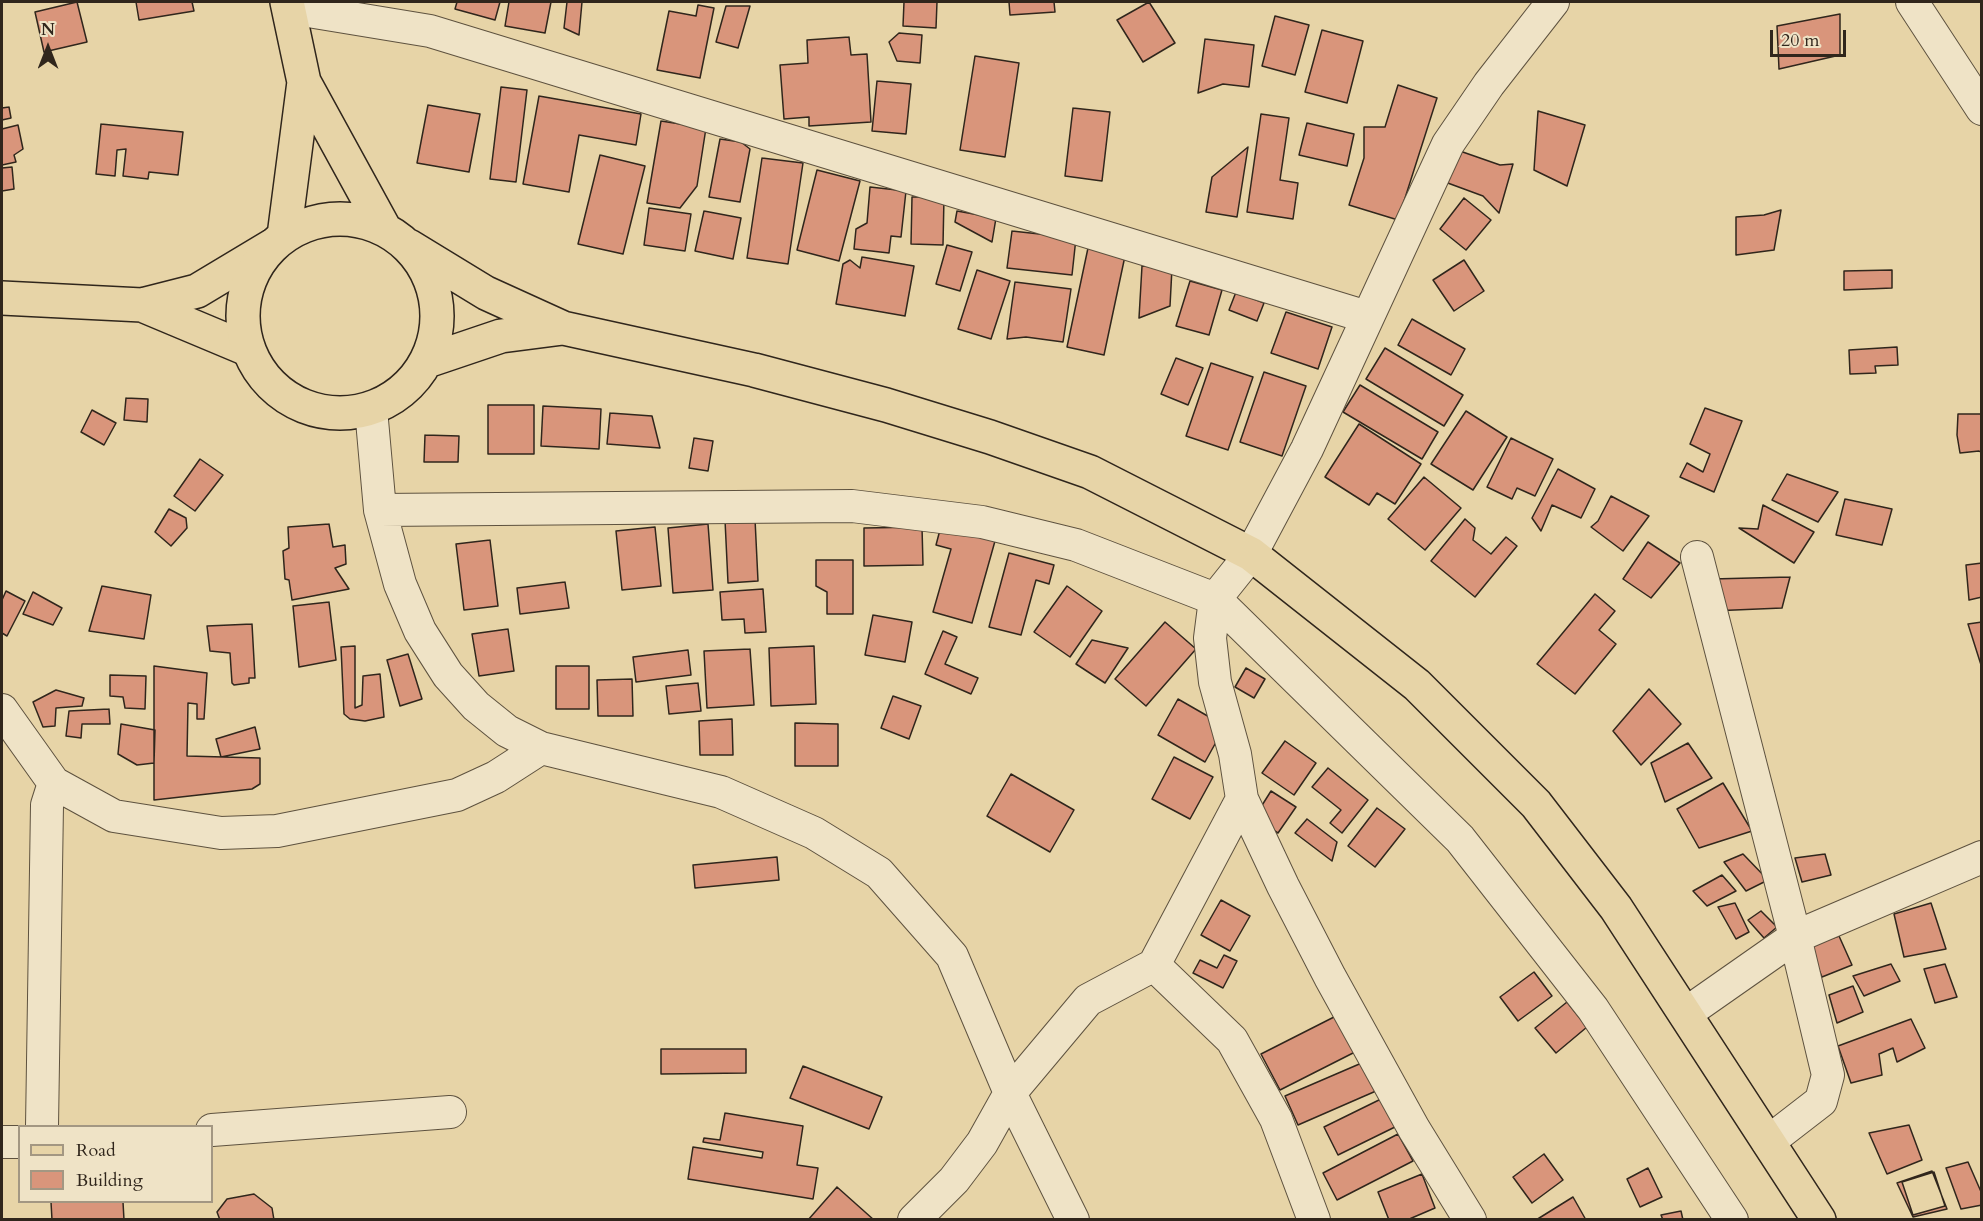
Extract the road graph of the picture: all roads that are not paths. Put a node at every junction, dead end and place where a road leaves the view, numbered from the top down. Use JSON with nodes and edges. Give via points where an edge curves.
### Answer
{"nodes":[{"id":1,"x":1553,"y":2,"type":"edge"},
{"id":2,"x":1912,"y":2,"type":"edge"},
{"id":3,"x":288,"y":5,"type":"edge"},
{"id":4,"x":304,"y":82,"type":"junction"},
{"id":5,"x":1982,"y":109,"type":"edge"},
{"id":6,"x":396,"y":237,"type":"junction"},
{"id":7,"x":278,"y":241,"type":"junction"},
{"id":8,"x":2,"y":298,"type":"edge"},
{"id":9,"x":142,"y":305,"type":"junction"},
{"id":10,"x":1367,"y":317,"type":"junction"},
{"id":11,"x":563,"y":328,"type":"junction"},
{"id":12,"x":248,"y":349,"type":"junction"},
{"id":13,"x":427,"y":361,"type":"junction"},
{"id":14,"x":371,"y":409,"type":"junction"},
{"id":15,"x":380,"y":510,"type":"junction"},
{"id":16,"x":1251,"y":554,"type":"junction"},
{"id":17,"x":1696,"y":557,"type":"dead end"},
{"id":18,"x":1215,"y":599,"type":"junction"},
{"id":19,"x":2,"y":710,"type":"edge"},
{"id":20,"x":541,"y":747,"type":"junction"},
{"id":21,"x":54,"y":783,"type":"junction"},
{"id":22,"x":1242,"y":799,"type":"junction"},
{"id":23,"x":1982,"y":857,"type":"edge"},
{"id":24,"x":1795,"y":937,"type":"junction"},
{"id":25,"x":1154,"y":965,"type":"junction"},
{"id":26,"x":1685,"y":1014,"type":"junction"},
{"id":27,"x":1010,"y":1093,"type":"junction"},
{"id":28,"x":450,"y":1112,"type":"dead end"},
{"id":29,"x":42,"y":1125,"type":"edge"},
{"id":30,"x":213,"y":1130,"type":"edge"},
{"id":31,"x":2,"y":1142,"type":"edge"},
{"id":32,"x":18,"y":1142,"type":"edge"},
{"id":33,"x":1768,"y":1142,"type":"junction"},
{"id":34,"x":914,"y":1220,"type":"edge"},
{"id":35,"x":1073,"y":1220,"type":"edge"},
{"id":36,"x":1314,"y":1220,"type":"edge"},
{"id":37,"x":1470,"y":1220,"type":"edge"},
{"id":38,"x":1732,"y":1220,"type":"edge"},
{"id":39,"x":1819,"y":1220,"type":"edge"}],
"edges":[{"from":1,"to":10,"type":"street","via":[[1448,144]]},
{"from":2,"to":5,"type":"street"},
{"from":3,"to":4,"type":"main road"},
{"from":3,"to":10,"type":"street","via":[[430,30]]},
{"from":4,"to":6,"type":"main road"},
{"from":4,"to":7,"type":"main road"},
{"from":6,"to":7,"type":"main road","via":[[359,220],[333,218],[308,224]]},
{"from":6,"to":11,"type":"main road","via":[[486,292]]},
{"from":6,"to":13,"type":"main road","via":[[427,271],[437,301],[437,332]]},
{"from":7,"to":9,"type":"main road","via":[[196,291]]},
{"from":7,"to":12,"type":"main road","via":[[250,276],[242,312]]},
{"from":8,"to":9,"type":"main road"},
{"from":9,"to":12,"type":"main road"},
{"from":10,"to":16,"type":"street","via":[[1307,449]]},
{"from":11,"to":13,"type":"main road","via":[[501,336]]},
{"from":11,"to":16,"type":"main road","via":[[754,370],[990,437],[1090,472]]},
{"from":12,"to":14,"type":"main road","via":[[267,381],[297,404],[334,413]]},
{"from":13,"to":14,"type":"main road","via":[[404,390]]},
{"from":14,"to":15,"type":"street"},
{"from":15,"to":18,"type":"street","via":[[852,506],[982,522],[1076,545]]},
{"from":15,"to":20,"type":"street","via":[[400,584],[420,631],[448,675],[476,706],[507,731]]},
{"from":16,"to":18,"type":"street"},
{"from":16,"to":26,"type":"main road","via":[[1417,685],[1536,804],[1616,908]]},
{"from":17,"to":24,"type":"street"},
{"from":18,"to":22,"type":"street","via":[[1210,638],[1215,682],[1235,754]]},
{"from":18,"to":38,"type":"street","via":[[1460,839],[1593,1009]]},
{"from":19,"to":21,"type":"street"},
{"from":20,"to":21,"type":"street","via":[[496,777],[457,795],[277,831],[220,833],[114,816]]},
{"from":20,"to":27,"type":"street","via":[[721,792],[814,833],[879,873],[952,956]]},
{"from":21,"to":29,"type":"street","via":[[47,805]]},
{"from":22,"to":25,"type":"street"},
{"from":22,"to":37,"type":"street","via":[[1330,977],[1414,1130]]},
{"from":23,"to":24,"type":"street"},
{"from":24,"to":26,"type":"street"},
{"from":24,"to":33,"type":"street","via":[[1828,1075],[1821,1101]]},
{"from":25,"to":27,"type":"street","via":[[1088,999]]},
{"from":25,"to":36,"type":"street","via":[[1232,1040],[1276,1119]]},
{"from":26,"to":33,"type":"main road"},
{"from":27,"to":34,"type":"street","via":[[982,1143],[954,1180]]},
{"from":27,"to":35,"type":"street"},
{"from":28,"to":30,"type":"street"},
{"from":31,"to":32,"type":"street"},
{"from":33,"to":39,"type":"main road"}]}
